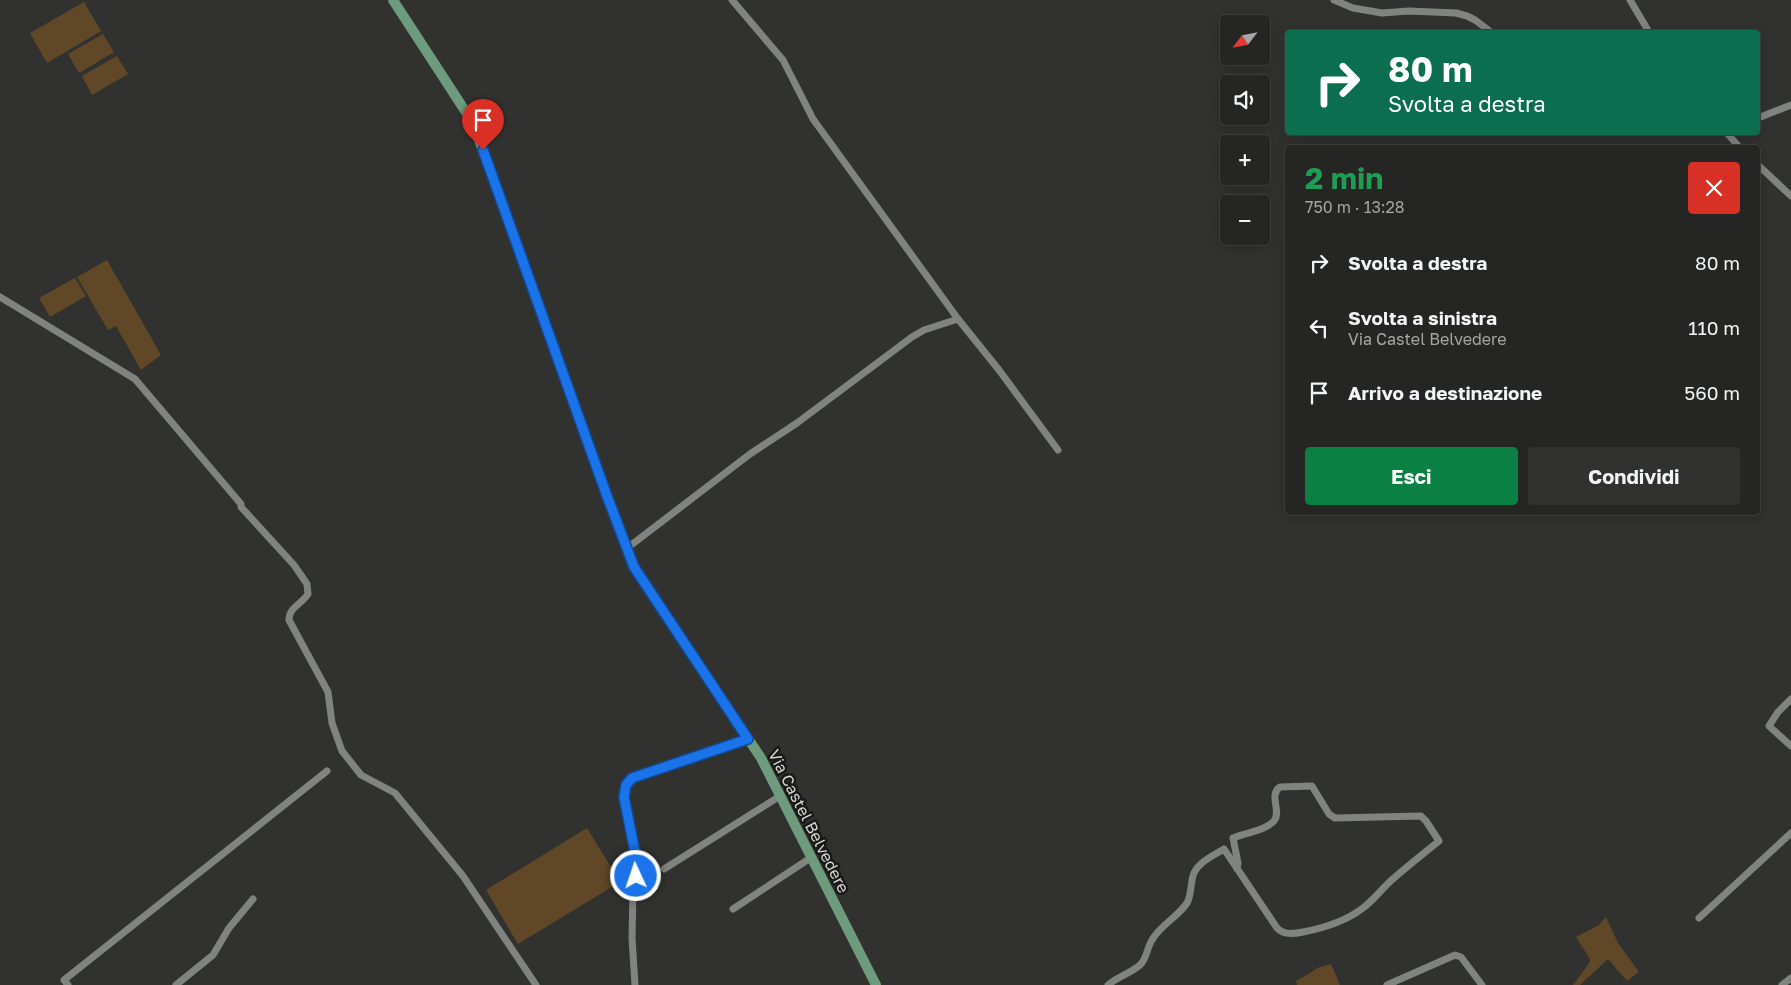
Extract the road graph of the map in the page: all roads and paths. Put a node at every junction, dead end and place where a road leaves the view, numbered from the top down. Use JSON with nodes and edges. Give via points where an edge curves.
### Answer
{"nodes":[{"id":1,"x":393,"y":0,"type":"edge"},
{"id":2,"x":732,"y":0,"type":"edge"},
{"id":3,"x":1334,"y":0,"type":"edge"},
{"id":4,"x":1630,"y":0,"type":"edge"},
{"id":5,"x":1489,"y":30,"type":"edge"},
{"id":6,"x":1648,"y":30,"type":"edge"},
{"id":7,"x":1791,"y":105,"type":"edge"},
{"id":8,"x":1760,"y":117,"type":"edge"},
{"id":9,"x":1729,"y":135,"type":"edge"},
{"id":10,"x":1737,"y":145,"type":"edge"},
{"id":11,"x":1760,"y":167,"type":"edge"},
{"id":12,"x":1791,"y":196,"type":"edge"},
{"id":13,"x":0,"y":297,"type":"edge"},
{"id":14,"x":958,"y":319,"type":"junction"},
{"id":15,"x":1058,"y":450,"type":"dead end"},
{"id":16,"x":626,"y":549,"type":"junction"},
{"id":17,"x":1791,"y":699,"type":"edge"},
{"id":18,"x":748,"y":739,"type":"junction"},
{"id":19,"x":1791,"y":746,"type":"edge"},
{"id":20,"x":327,"y":771,"type":"dead end"},
{"id":21,"x":780,"y":796,"type":"junction"},
{"id":22,"x":1791,"y":833,"type":"edge"},
{"id":23,"x":812,"y":857,"type":"junction"},
{"id":24,"x":1237,"y":868,"type":"junction"},
{"id":25,"x":664,"y":869,"type":"dead end"},
{"id":26,"x":253,"y":899,"type":"dead end"},
{"id":27,"x":733,"y":909,"type":"dead end"},
{"id":28,"x":1699,"y":918,"type":"dead end"},
{"id":29,"x":1791,"y":978,"type":"edge"},
{"id":30,"x":68,"y":985,"type":"edge"},
{"id":31,"x":176,"y":985,"type":"edge"},
{"id":32,"x":536,"y":985,"type":"edge"},
{"id":33,"x":634,"y":985,"type":"edge"},
{"id":34,"x":876,"y":985,"type":"edge"},
{"id":35,"x":1108,"y":985,"type":"edge"},
{"id":36,"x":1386,"y":985,"type":"edge"},
{"id":37,"x":1482,"y":985,"type":"edge"},
{"id":38,"x":1782,"y":985,"type":"edge"}],
"edges":[{"from":1,"to":16,"type":"street","name":"Via Castel Belvedere","via":[[473,123]]},
{"from":2,"to":14,"type":"street","via":[[783,60],[813,119]]},
{"from":3,"to":5,"type":"street","via":[[1353,8],[1382,13],[1456,13]]},
{"from":4,"to":6,"type":"street"},
{"from":7,"to":8,"type":"street"},
{"from":9,"to":10,"type":"street"},
{"from":11,"to":12,"type":"street"},
{"from":13,"to":32,"type":"street","via":[[135,379],[241,507],[294,565],[307,584],[308,594],[294,607],[289,620],[328,692],[332,723],[342,750],[361,775],[395,793],[463,876]]},
{"from":14,"to":15,"type":"street"},
{"from":14,"to":16,"type":"street","via":[[912,337]]},
{"from":16,"to":18,"type":"street","name":"Via Castel Belvedere","via":[[647,588]]},
{"from":17,"to":19,"type":"street","via":[[1768,726]]},
{"from":18,"to":21,"type":"street","name":"Via Castel Belvedere"},
{"from":18,"to":33,"type":"street","via":[[632,778],[626,785],[624,797],[635,852],[636,876],[632,938]]},
{"from":20,"to":30,"type":"street","via":[[64,980]]},
{"from":21,"to":23,"type":"street","name":"Via Castel Belvedere"},
{"from":21,"to":25,"type":"street"},
{"from":22,"to":28,"type":"street"},
{"from":23,"to":27,"type":"street"},
{"from":23,"to":34,"type":"street","name":"Via Castel Belvedere"},
{"from":24,"to":24,"type":"street","via":[[1281,932],[1295,934],[1354,915],[1439,841],[1420,816],[1335,818],[1329,814],[1312,786],[1280,787],[1274,794],[1275,819],[1232,838]]},
{"from":24,"to":35,"type":"street","via":[[1224,849],[1206,860],[1194,873],[1187,903],[1152,939],[1146,958]]},
{"from":26,"to":31,"type":"street","via":[[229,928],[213,955]]},
{"from":29,"to":38,"type":"street"},
{"from":36,"to":37,"type":"street","via":[[1455,955],[1461,957]]}]}
